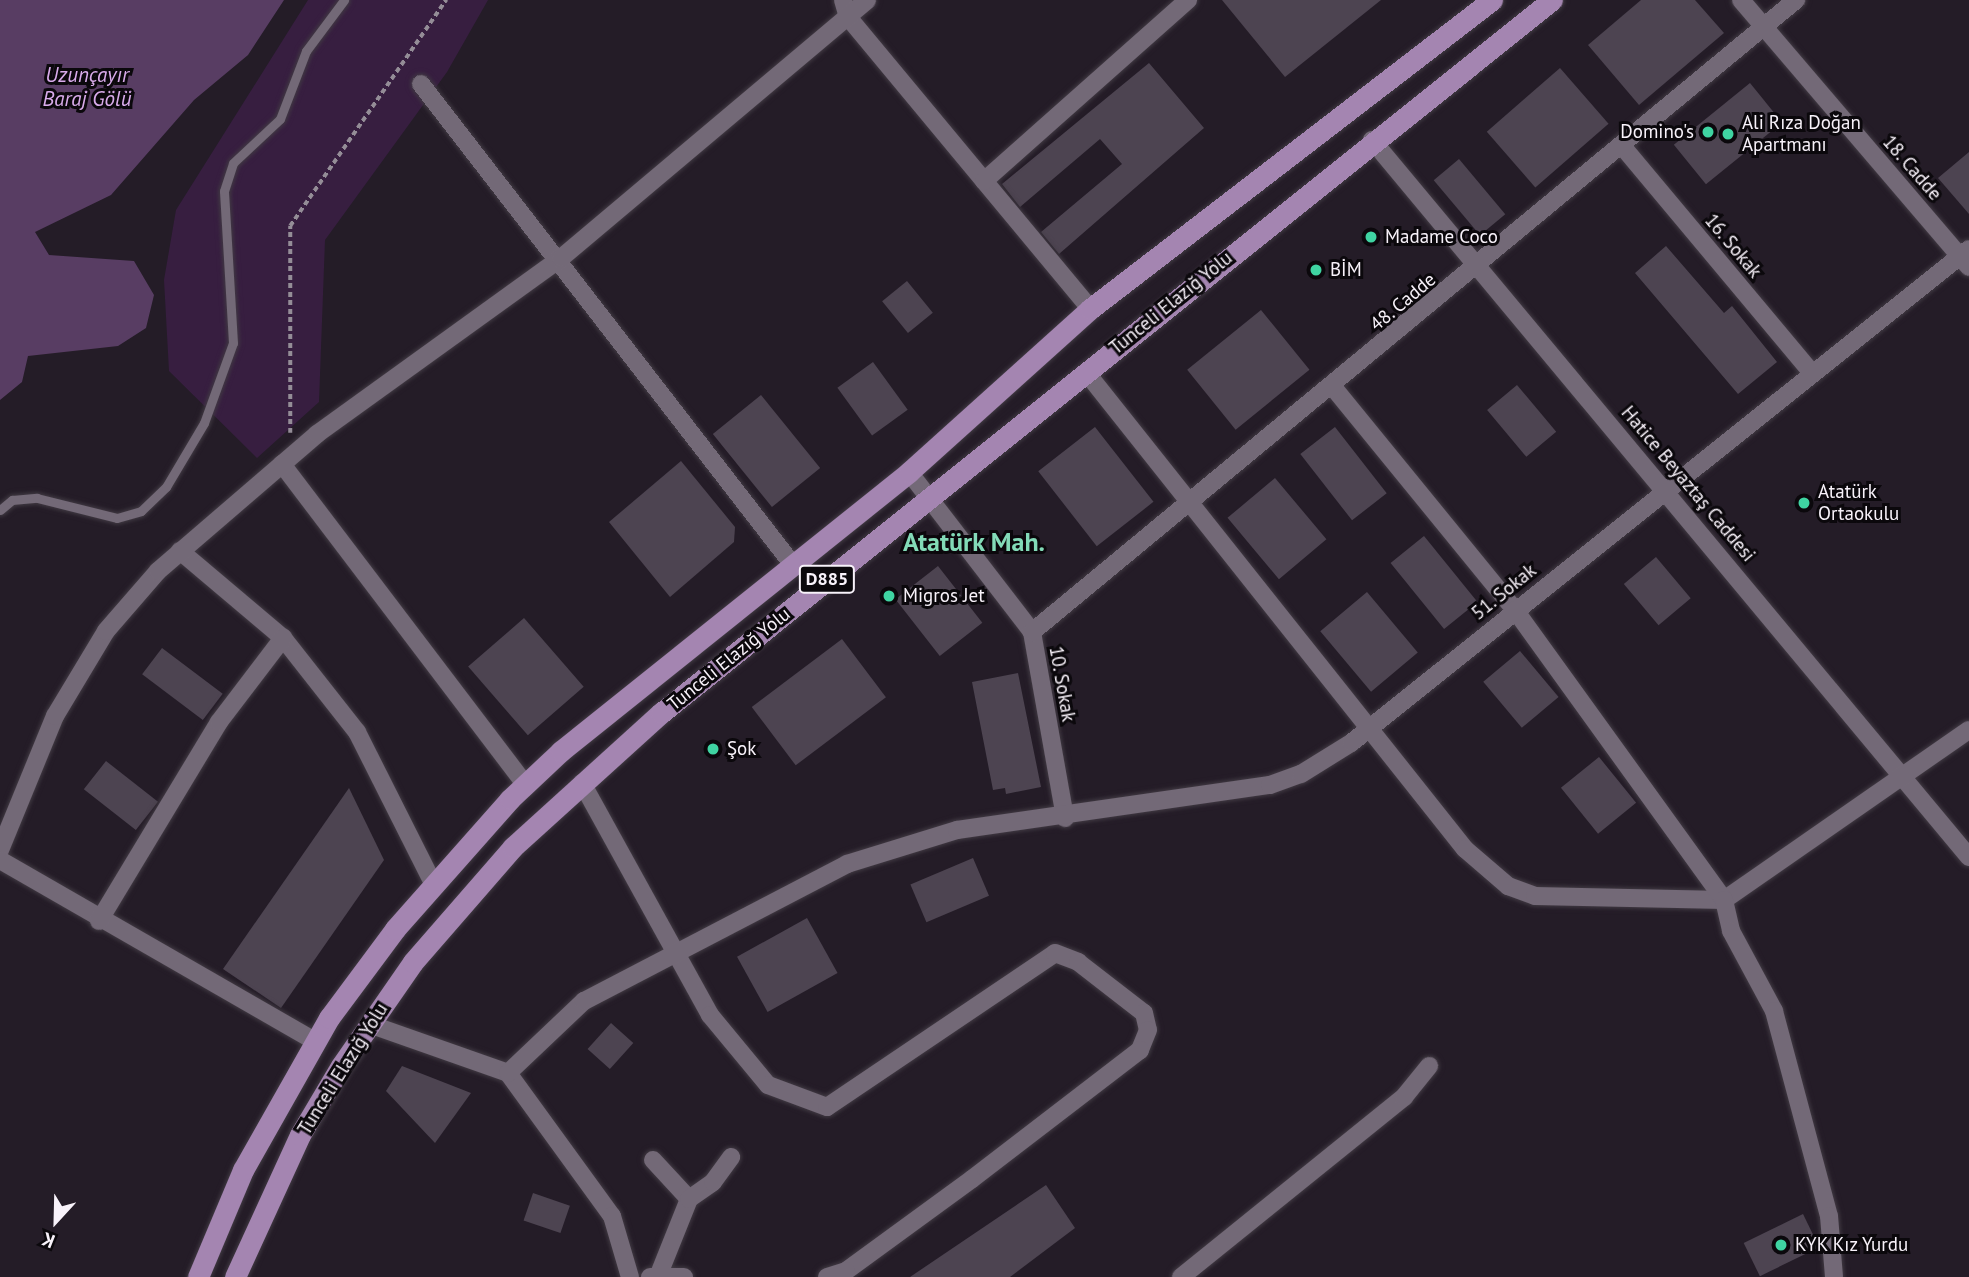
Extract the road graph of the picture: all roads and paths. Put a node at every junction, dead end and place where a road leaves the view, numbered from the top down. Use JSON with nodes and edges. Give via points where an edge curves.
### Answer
{"nodes":[{"id":1,"x":344,"y":0,"type":"edge"},
{"id":2,"x":446,"y":0,"type":"edge"},
{"id":3,"x":867,"y":0,"type":"edge"},
{"id":4,"x":1188,"y":0,"type":"edge"},
{"id":5,"x":1492,"y":0,"type":"edge"},
{"id":6,"x":1552,"y":0,"type":"edge"},
{"id":7,"x":1741,"y":0,"type":"edge"},
{"id":8,"x":1796,"y":0,"type":"edge"},
{"id":9,"x":846,"y":8,"type":"edge"},
{"id":10,"x":1764,"y":27,"type":"junction"},
{"id":11,"x":421,"y":84,"type":"dead end"},
{"id":12,"x":1372,"y":140,"type":"junction"},
{"id":13,"x":1623,"y":147,"type":"junction"},
{"id":14,"x":984,"y":181,"type":"junction"},
{"id":15,"x":1966,"y":257,"type":"edge"},
{"id":16,"x":561,"y":258,"type":"junction"},
{"id":17,"x":1479,"y":266,"type":"junction"},
{"id":18,"x":1090,"y":309,"type":"junction"},
{"id":19,"x":1086,"y":372,"type":"junction"},
{"id":20,"x":1811,"y":372,"type":"junction"},
{"id":21,"x":1334,"y":387,"type":"junction"},
{"id":22,"x":286,"y":460,"type":"junction"},
{"id":23,"x":908,"y":472,"type":"junction"},
{"id":24,"x":1666,"y":490,"type":"junction"},
{"id":25,"x":929,"y":496,"type":"junction"},
{"id":26,"x":1189,"y":503,"type":"junction"},
{"id":27,"x":0,"y":510,"type":"edge"},
{"id":28,"x":180,"y":551,"type":"junction"},
{"id":29,"x":793,"y":565,"type":"junction"},
{"id":30,"x":1516,"y":610,"type":"junction"},
{"id":31,"x":1032,"y":632,"type":"junction"},
{"id":32,"x":283,"y":638,"type":"junction"},
{"id":33,"x":1368,"y":727,"type":"junction"},
{"id":34,"x":1969,"y":730,"type":"edge"},
{"id":35,"x":1901,"y":774,"type":"junction"},
{"id":36,"x":582,"y":783,"type":"junction"},
{"id":37,"x":526,"y":785,"type":"junction"},
{"id":38,"x":1065,"y":818,"type":"junction"},
{"id":39,"x":0,"y":850,"type":"edge"},
{"id":40,"x":1969,"y":857,"type":"edge"},
{"id":41,"x":0,"y":860,"type":"edge"},
{"id":42,"x":434,"y":885,"type":"junction"},
{"id":43,"x":1724,"y":901,"type":"junction"},
{"id":44,"x":99,"y":921,"type":"junction"},
{"id":45,"x":675,"y":950,"type":"junction"},
{"id":46,"x":369,"y":1024,"type":"junction"},
{"id":47,"x":315,"y":1041,"type":"junction"},
{"id":48,"x":1429,"y":1066,"type":"dead end"},
{"id":49,"x":508,"y":1073,"type":"junction"},
{"id":50,"x":731,"y":1157,"type":"dead end"},
{"id":51,"x":653,"y":1160,"type":"dead end"},
{"id":52,"x":689,"y":1199,"type":"junction"},
{"id":53,"x":848,"y":1274,"type":"edge"},
{"id":54,"x":654,"y":1276,"type":"edge"},
{"id":55,"x":198,"y":1277,"type":"edge"},
{"id":56,"x":235,"y":1277,"type":"edge"},
{"id":57,"x":631,"y":1277,"type":"edge"},
{"id":58,"x":684,"y":1277,"type":"edge"},
{"id":59,"x":827,"y":1277,"type":"edge"},
{"id":60,"x":1181,"y":1277,"type":"edge"},
{"id":61,"x":1834,"y":1277,"type":"edge"}],
"edges":[{"from":1,"to":27,"type":"lane","via":[[306,51],[280,119],[233,163],[224,191],[233,343],[204,423],[166,486],[141,511],[117,518],[37,498],[12,500]]},
{"from":2,"to":22,"type":"path","via":[[290,226]]},
{"from":3,"to":9,"type":"street"},
{"from":4,"to":14,"type":"street"},
{"from":5,"to":18,"type":"main road","name":"Tunceli Elazığ Yolu","number":"D885"},
{"from":6,"to":12,"type":"main road","name":"Tunceli Elazığ Yolu","number":"D885"},
{"from":7,"to":10,"type":"street","name":"18. Cadde"},
{"from":8,"to":10,"type":"street","name":"48. Cadde"},
{"from":9,"to":14,"type":"street"},
{"from":9,"to":16,"type":"street"},
{"from":10,"to":13,"type":"street","name":"48. Cadde"},
{"from":10,"to":15,"type":"street","name":"18. Cadde"},
{"from":11,"to":16,"type":"street"},
{"from":12,"to":17,"type":"street","name":"Hatice Beyaztaş Caddesi"},
{"from":12,"to":19,"type":"main road","name":"Tunceli Elazığ Yolu","number":"D885"},
{"from":13,"to":17,"type":"street","name":"48. Cadde"},
{"from":13,"to":20,"type":"street","name":"16. Sokak"},
{"from":14,"to":18,"type":"street"},
{"from":15,"to":20,"type":"street","name":"51. Sokak"},
{"from":16,"to":22,"type":"street"},
{"from":16,"to":29,"type":"street"},
{"from":17,"to":21,"type":"street","name":"48. Cadde"},
{"from":17,"to":24,"type":"street","name":"Hatice Beyaztaş Caddesi"},
{"from":18,"to":23,"type":"main road","name":"Tunceli Elazığ Yolu","number":"D885"},
{"from":19,"to":25,"type":"main road","name":"Tunceli Elazığ Yolu","number":"D885"},
{"from":19,"to":26,"type":"street"},
{"from":20,"to":24,"type":"street","name":"51. Sokak"},
{"from":21,"to":26,"type":"street","name":"48. Cadde"},
{"from":21,"to":30,"type":"street"},
{"from":22,"to":28,"type":"street"},
{"from":22,"to":37,"type":"street"},
{"from":23,"to":25,"type":"street","name":"10. Sokak"},
{"from":23,"to":29,"type":"main road","name":"Tunceli Elazığ Yolu","number":"D885"},
{"from":24,"to":30,"type":"street","name":"51. Sokak"},
{"from":24,"to":35,"type":"street","name":"Hatice Beyaztaş Caddesi"},
{"from":25,"to":31,"type":"street","name":"10. Sokak"},
{"from":25,"to":36,"type":"main road","name":"Tunceli Elazığ Yolu","number":"D885"},
{"from":26,"to":31,"type":"street","name":"48. Cadde"},
{"from":26,"to":33,"type":"street"},
{"from":28,"to":32,"type":"street"},
{"from":28,"to":39,"type":"street","via":[[99,642],[55,716]]},
{"from":29,"to":37,"type":"main road","name":"Tunceli Elazığ Yolu","number":"D885"},
{"from":30,"to":33,"type":"street","name":"51. Sokak"},
{"from":30,"to":43,"type":"street"},
{"from":31,"to":38,"type":"street","name":"10. Sokak"},
{"from":32,"to":42,"type":"street","via":[[357,732]]},
{"from":32,"to":44,"type":"street","via":[[219,722]]},
{"from":33,"to":38,"type":"street","name":"51. Sokak","via":[[1301,774],[1270,785]]},
{"from":33,"to":43,"type":"street","via":[[1465,849],[1508,886],[1535,896]]},
{"from":34,"to":35,"type":"street"},
{"from":35,"to":40,"type":"street","name":"Hatice Beyaztaş Caddesi"},
{"from":35,"to":43,"type":"street"},
{"from":36,"to":45,"type":"street"},
{"from":36,"to":46,"type":"main road","name":"Tunceli Elazığ Yolu","number":"D885","via":[[466,897]]},
{"from":37,"to":42,"type":"main road","name":"Tunceli Elazığ Yolu","number":"D885"},
{"from":38,"to":45,"type":"street","name":"51. Sokak","via":[[957,830],[847,864]]},
{"from":41,"to":44,"type":"street"},
{"from":42,"to":47,"type":"main road","name":"Tunceli Elazığ Yolu","number":"D885","via":[[358,976]]},
{"from":43,"to":61,"type":"street","via":[[1731,931],[1774,1011],[1829,1216]]},
{"from":44,"to":47,"type":"street"},
{"from":45,"to":49,"type":"street","name":"51. Sokak","via":[[584,1001]]},
{"from":45,"to":53,"type":"street","via":[[710,1015],[768,1085],[827,1107],[1055,953],[1078,962],[1144,1013],[1148,1030],[1140,1050]]},
{"from":46,"to":49,"type":"street"},
{"from":46,"to":56,"type":"main road","name":"Tunceli Elazığ Yolu","number":"D885","via":[[300,1135]]},
{"from":47,"to":55,"type":"main road","name":"Tunceli Elazığ Yolu","number":"D885","via":[[243,1170]]},
{"from":48,"to":60,"type":"street","via":[[1404,1097]]},
{"from":49,"to":57,"type":"street","via":[[612,1216]]},
{"from":50,"to":52,"type":"street","via":[[713,1182]]},
{"from":51,"to":52,"type":"street"},
{"from":52,"to":54,"type":"street"},
{"from":53,"to":59,"type":"street"},
{"from":54,"to":58,"type":"street"}]}
